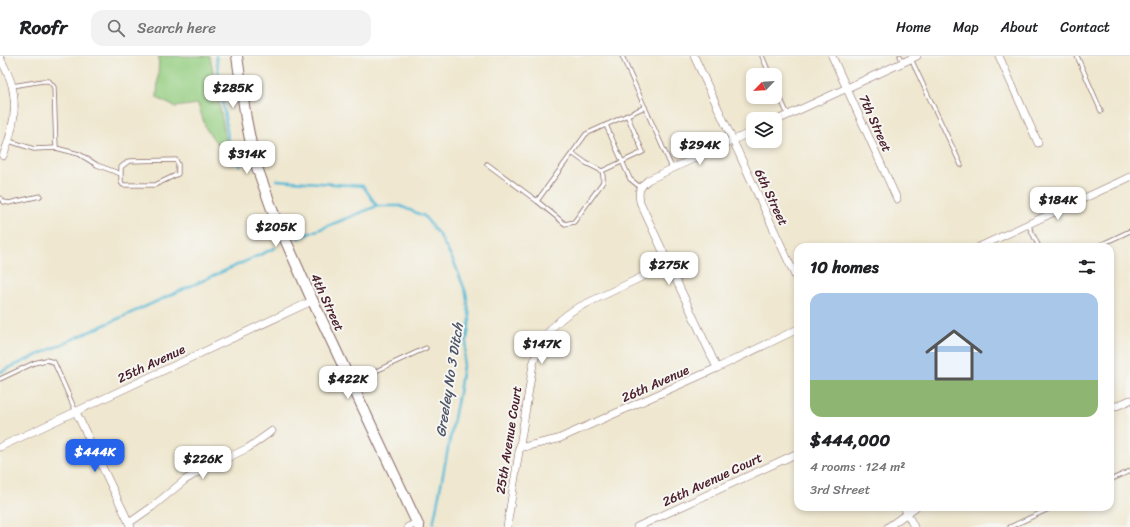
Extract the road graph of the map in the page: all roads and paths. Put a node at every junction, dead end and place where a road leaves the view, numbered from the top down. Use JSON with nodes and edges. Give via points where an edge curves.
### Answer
{"nodes":[{"id":1,"x":237,"y":56,"type":"edge"},
{"id":2,"x":622,"y":56,"type":"edge"},
{"id":3,"x":694,"y":56,"type":"edge"},
{"id":4,"x":762,"y":56,"type":"edge"},
{"id":5,"x":832,"y":56,"type":"edge"},
{"id":6,"x":999,"y":56,"type":"edge"},
{"id":7,"x":1077,"y":56,"type":"edge"},
{"id":8,"x":0,"y":57,"type":"edge"},
{"id":9,"x":914,"y":57,"type":"edge"},
{"id":10,"x":902,"y":59,"type":"edge"},
{"id":11,"x":767,"y":68,"type":"edge"},
{"id":12,"x":12,"y":86,"type":"junction"},
{"id":13,"x":847,"y":88,"type":"junction"},
{"id":14,"x":782,"y":102,"type":"edge"},
{"id":15,"x":645,"y":107,"type":"junction"},
{"id":16,"x":1101,"y":111,"type":"dead end"},
{"id":17,"x":788,"y":115,"type":"junction"},
{"id":18,"x":627,"y":116,"type":"junction"},
{"id":19,"x":782,"y":118,"type":"edge"},
{"id":20,"x":606,"y":124,"type":"junction"},
{"id":21,"x":746,"y":134,"type":"edge"},
{"id":22,"x":733,"y":140,"type":"junction"},
{"id":23,"x":9,"y":141,"type":"junction"},
{"id":24,"x":1038,"y":143,"type":"dead end"},
{"id":25,"x":56,"y":148,"type":"junction"},
{"id":26,"x":572,"y":153,"type":"junction"},
{"id":27,"x":2,"y":159,"type":"edge"},
{"id":28,"x":623,"y":162,"type":"junction"},
{"id":29,"x":486,"y":164,"type":"dead end"},
{"id":30,"x":961,"y":165,"type":"dead end"},
{"id":31,"x":672,"y":168,"type":"junction"},
{"id":32,"x":602,"y":172,"type":"junction"},
{"id":33,"x":121,"y":174,"type":"junction"},
{"id":34,"x":1130,"y":177,"type":"edge"},
{"id":35,"x":640,"y":187,"type":"junction"},
{"id":36,"x":40,"y":196,"type":"dead end"},
{"id":37,"x":0,"y":198,"type":"edge"},
{"id":38,"x":897,"y":199,"type":"dead end"},
{"id":39,"x":537,"y":201,"type":"junction"},
{"id":40,"x":1028,"y":224,"type":"junction"},
{"id":41,"x":1130,"y":231,"type":"edge"},
{"id":42,"x":991,"y":243,"type":"edge"},
{"id":43,"x":1037,"y":243,"type":"edge"},
{"id":44,"x":1104,"y":243,"type":"edge"},
{"id":45,"x":669,"y":264,"type":"junction"},
{"id":46,"x":794,"y":273,"type":"edge"},
{"id":47,"x":312,"y":301,"type":"junction"},
{"id":48,"x":794,"y":331,"type":"edge"},
{"id":49,"x":426,"y":348,"type":"dead end"},
{"id":50,"x":717,"y":368,"type":"junction"},
{"id":51,"x":0,"y":378,"type":"edge"},
{"id":52,"x":352,"y":382,"type":"junction"},
{"id":53,"x":1130,"y":400,"type":"edge"},
{"id":54,"x":1114,"y":407,"type":"edge"},
{"id":55,"x":76,"y":412,"type":"junction"},
{"id":56,"x":272,"y":431,"type":"dead end"},
{"id":57,"x":0,"y":447,"type":"edge"},
{"id":58,"x":519,"y":448,"type":"junction"},
{"id":59,"x":794,"y":455,"type":"edge"},
{"id":60,"x":1130,"y":471,"type":"edge"},
{"id":61,"x":1114,"y":478,"type":"edge"},
{"id":62,"x":905,"y":511,"type":"edge"},
{"id":63,"x":906,"y":511,"type":"edge"},
{"id":64,"x":1044,"y":511,"type":"edge"},
{"id":65,"x":130,"y":525,"type":"edge"},
{"id":66,"x":415,"y":526,"type":"edge"},
{"id":67,"x":507,"y":527,"type":"edge"},
{"id":68,"x":637,"y":527,"type":"edge"},
{"id":69,"x":888,"y":527,"type":"edge"},
{"id":70,"x":914,"y":527,"type":"edge"},
{"id":71,"x":1010,"y":527,"type":"edge"}],
"edges":[{"from":1,"to":47,"type":"main road","name":"4th Street","via":[[243,105],[254,159],[281,232]]},
{"from":2,"to":15,"type":"lane"},
{"from":3,"to":22,"type":"street","name":"6th Street"},
{"from":4,"to":11,"type":"lane"},
{"from":5,"to":13,"type":"street","name":"7th Street"},
{"from":6,"to":24,"type":"street"},
{"from":7,"to":16,"type":"lane"},
{"from":8,"to":12,"type":"street"},
{"from":9,"to":10,"type":"street"},
{"from":9,"to":30,"type":"lane"},
{"from":10,"to":13,"type":"street"},
{"from":12,"to":23,"type":"street","via":[[15,112]]},
{"from":12,"to":25,"type":"lane","via":[[49,81],[54,88]]},
{"from":13,"to":17,"type":"street"},
{"from":13,"to":38,"type":"street","name":"7th Street"},
{"from":14,"to":17,"type":"lane"},
{"from":15,"to":18,"type":"lane"},
{"from":15,"to":31,"type":"lane"},
{"from":17,"to":19,"type":"street"},
{"from":18,"to":20,"type":"lane"},
{"from":18,"to":28,"type":"lane","via":[[643,152]]},
{"from":20,"to":26,"type":"lane","via":[[586,134]]},
{"from":20,"to":28,"type":"lane"},
{"from":21,"to":22,"type":"street"},
{"from":22,"to":31,"type":"street"},
{"from":22,"to":46,"type":"street","name":"6th Street"},
{"from":23,"to":25,"type":"lane","via":[[34,149]]},
{"from":23,"to":27,"type":"street"},
{"from":25,"to":33,"type":"lane","via":[[79,154]]},
{"from":26,"to":32,"type":"lane"},
{"from":26,"to":39,"type":"lane"},
{"from":28,"to":32,"type":"lane"},
{"from":28,"to":35,"type":"lane","via":[[630,179]]},
{"from":29,"to":39,"type":"lane"},
{"from":31,"to":35,"type":"street"},
{"from":32,"to":39,"type":"lane","via":[[603,182],[574,222],[565,224]]},
{"from":33,"to":33,"type":"lane","via":[[123,185],[155,185],[178,174],[178,164],[176,160],[129,161],[121,167]]},
{"from":34,"to":40,"type":"street"},
{"from":35,"to":45,"type":"street","via":[[641,204]]},
{"from":36,"to":37,"type":"lane","via":[[9,203]]},
{"from":40,"to":42,"type":"street"},
{"from":40,"to":43,"type":"lane"},
{"from":41,"to":44,"type":"lane"},
{"from":45,"to":50,"type":"street"},
{"from":45,"to":58,"type":"street","name":"25th Avenue Court","via":[[575,309],[548,331],[538,347],[533,364]]},
{"from":47,"to":52,"type":"main road","name":"4th Street"},
{"from":47,"to":55,"type":"street","name":"25th Avenue"},
{"from":48,"to":50,"type":"street","name":"26th Avenue"},
{"from":49,"to":52,"type":"lane"},
{"from":50,"to":58,"type":"street","name":"26th Avenue","via":[[558,439]]},
{"from":51,"to":55,"type":"lane","via":[[34,363],[46,360],[54,362]]},
{"from":52,"to":66,"type":"main road","name":"4th Street"},
{"from":53,"to":54,"type":"street"},
{"from":55,"to":57,"type":"street","name":"25th Avenue"},
{"from":55,"to":65,"type":"street"},
{"from":56,"to":65,"type":"street","via":[[248,448],[185,480]]},
{"from":58,"to":67,"type":"street","name":"25th Avenue Court"},
{"from":59,"to":68,"type":"street","name":"26th Avenue Court"},
{"from":60,"to":61,"type":"lane"},
{"from":62,"to":69,"type":"street"},
{"from":63,"to":70,"type":"street"},
{"from":64,"to":71,"type":"lane"}]}
